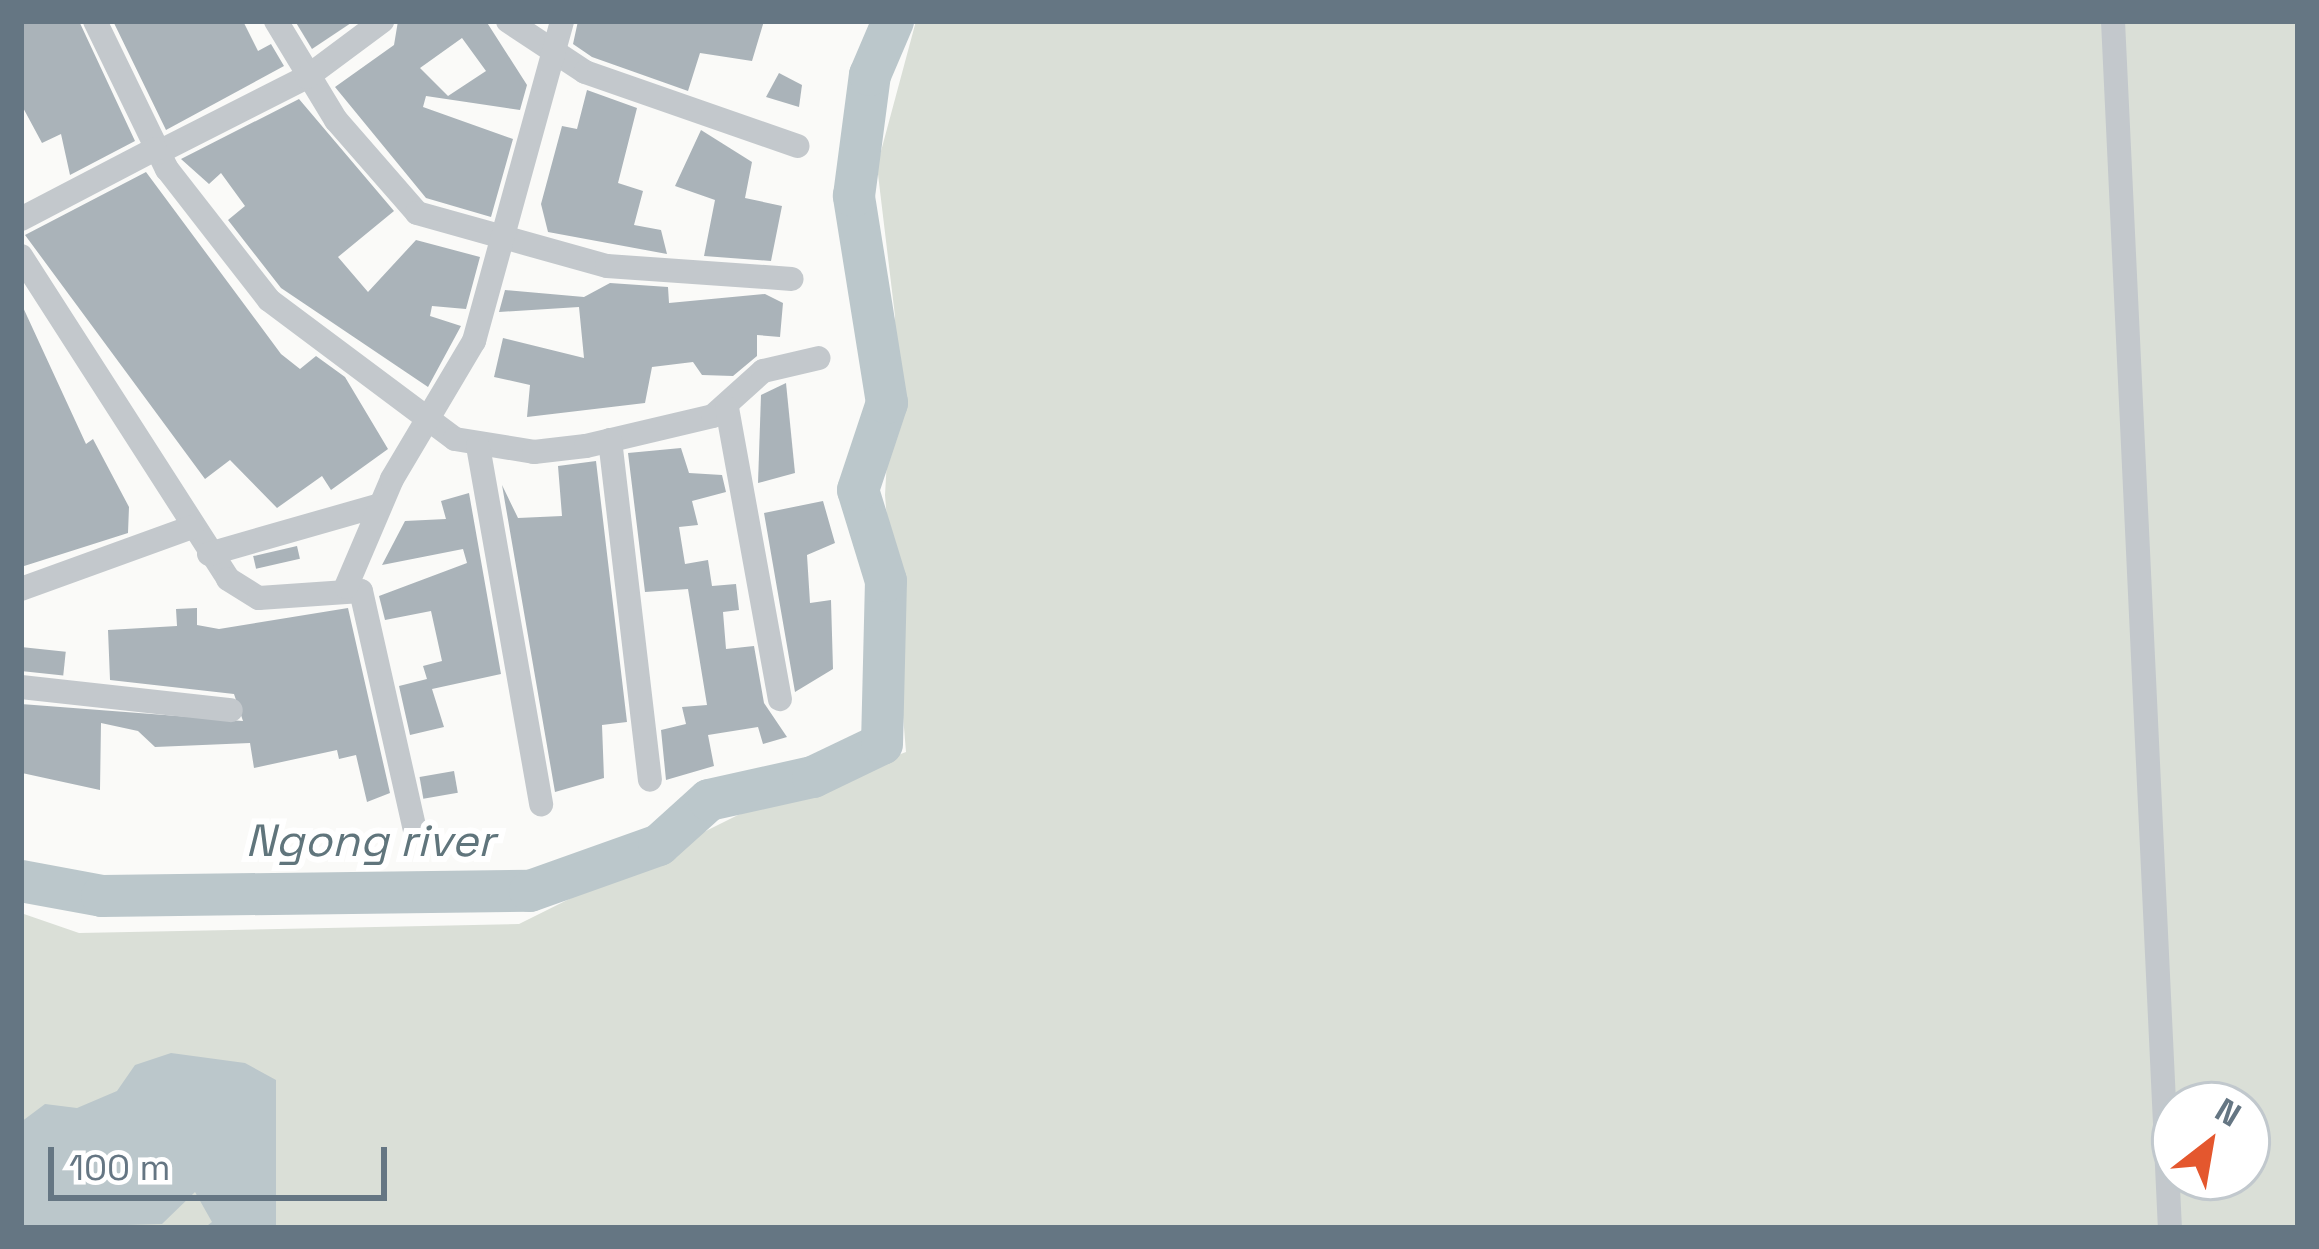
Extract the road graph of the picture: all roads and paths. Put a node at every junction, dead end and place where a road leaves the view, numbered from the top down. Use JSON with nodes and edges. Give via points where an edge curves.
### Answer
{"nodes":[{"id":1,"x":95,"y":21,"type":"edge"},
{"id":2,"x":276,"y":21,"type":"edge"},
{"id":3,"x":382,"y":21,"type":"edge"},
{"id":4,"x":508,"y":21,"type":"edge"},
{"id":5,"x":562,"y":21,"type":"edge"},
{"id":6,"x":2113,"y":21,"type":"edge"},
{"id":7,"x":555,"y":56,"type":"junction"},
{"id":8,"x":307,"y":77,"type":"junction"},
{"id":9,"x":797,"y":146,"type":"dead end"},
{"id":10,"x":156,"y":151,"type":"junction"},
{"id":11,"x":21,"y":219,"type":"edge"},
{"id":12,"x":503,"y":241,"type":"junction"},
{"id":13,"x":21,"y":256,"type":"edge"},
{"id":14,"x":792,"y":279,"type":"dead end"},
{"id":15,"x":819,"y":358,"type":"dead end"},
{"id":16,"x":727,"y":408,"type":"junction"},
{"id":17,"x":429,"y":422,"type":"junction"},
{"id":18,"x":610,"y":440,"type":"junction"},
{"id":19,"x":478,"y":446,"type":"junction"},
{"id":20,"x":380,"y":505,"type":"junction"},
{"id":21,"x":192,"y":527,"type":"junction"},
{"id":22,"x":209,"y":554,"type":"junction"},
{"id":23,"x":346,"y":587,"type":"junction"},
{"id":24,"x":21,"y":590,"type":"edge"},
{"id":25,"x":21,"y":688,"type":"edge"},
{"id":26,"x":780,"y":699,"type":"dead end"},
{"id":27,"x":231,"y":710,"type":"dead end"},
{"id":28,"x":650,"y":780,"type":"dead end"},
{"id":29,"x":541,"y":805,"type":"dead end"},
{"id":30,"x":415,"y":831,"type":"dead end"},
{"id":31,"x":2170,"y":1228,"type":"edge"}],
"edges":[{"from":1,"to":10,"type":"street"},
{"from":2,"to":8,"type":"street"},
{"from":3,"to":8,"type":"street"},
{"from":4,"to":7,"type":"street"},
{"from":5,"to":7,"type":"street"},
{"from":6,"to":31,"type":"street"},
{"from":7,"to":9,"type":"street"},
{"from":7,"to":12,"type":"street"},
{"from":8,"to":10,"type":"street"},
{"from":8,"to":12,"type":"street","via":[[417,213]]},
{"from":10,"to":11,"type":"street"},
{"from":10,"to":17,"type":"street","via":[[269,300]]},
{"from":12,"to":14,"type":"street","via":[[607,266]]},
{"from":12,"to":17,"type":"street","via":[[474,341]]},
{"from":13,"to":21,"type":"street"},
{"from":15,"to":16,"type":"street","via":[[763,371]]},
{"from":16,"to":18,"type":"street"},
{"from":16,"to":26,"type":"street"},
{"from":17,"to":19,"type":"street"},
{"from":17,"to":20,"type":"street"},
{"from":18,"to":19,"type":"street","via":[[534,452]]},
{"from":18,"to":28,"type":"street"},
{"from":19,"to":29,"type":"street"},
{"from":20,"to":22,"type":"street"},
{"from":20,"to":23,"type":"street"},
{"from":21,"to":22,"type":"street"},
{"from":21,"to":24,"type":"street"},
{"from":22,"to":23,"type":"street","via":[[259,598]]},
{"from":23,"to":30,"type":"street","via":[[364,597]]},
{"from":25,"to":27,"type":"street"}]}
